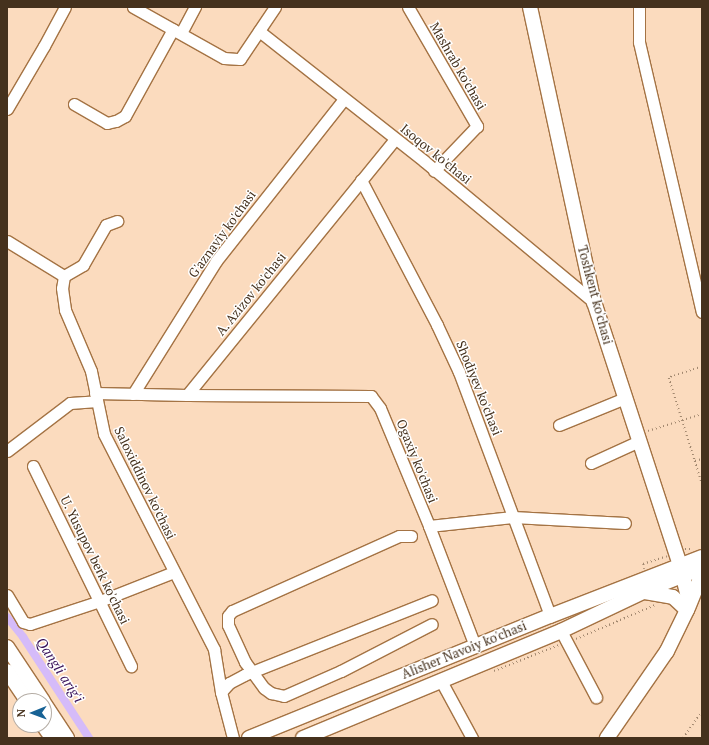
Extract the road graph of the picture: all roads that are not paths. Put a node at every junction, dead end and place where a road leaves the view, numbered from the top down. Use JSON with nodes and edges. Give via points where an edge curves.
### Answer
{"nodes":[{"id":1,"x":65,"y":7,"type":"edge"},
{"id":2,"x":133,"y":7,"type":"edge"},
{"id":3,"x":195,"y":7,"type":"edge"},
{"id":4,"x":275,"y":7,"type":"edge"},
{"id":5,"x":408,"y":7,"type":"edge"},
{"id":6,"x":530,"y":7,"type":"edge"},
{"id":7,"x":639,"y":7,"type":"edge"},
{"id":8,"x":177,"y":31,"type":"junction"},
{"id":9,"x":259,"y":31,"type":"junction"},
{"id":10,"x":344,"y":99,"type":"junction"},
{"id":11,"x":74,"y":104,"type":"dead end"},
{"id":12,"x":7,"y":109,"type":"edge"},
{"id":13,"x":395,"y":139,"type":"junction"},
{"id":14,"x":434,"y":170,"type":"junction"},
{"id":15,"x":361,"y":180,"type":"junction"},
{"id":16,"x":117,"y":221,"type":"dead end"},
{"id":17,"x":7,"y":241,"type":"edge"},
{"id":18,"x":64,"y":276,"type":"junction"},
{"id":19,"x":594,"y":302,"type":"junction"},
{"id":20,"x":702,"y":312,"type":"edge"},
{"id":21,"x":133,"y":394,"type":"junction"},
{"id":22,"x":187,"y":395,"type":"junction"},
{"id":23,"x":96,"y":397,"type":"junction"},
{"id":24,"x":625,"y":398,"type":"junction"},
{"id":25,"x":559,"y":426,"type":"dead end"},
{"id":26,"x":638,"y":438,"type":"junction"},
{"id":27,"x":7,"y":450,"type":"edge"},
{"id":28,"x":591,"y":463,"type":"dead end"},
{"id":29,"x":34,"y":466,"type":"dead end"},
{"id":30,"x":513,"y":517,"type":"junction"},
{"id":31,"x":626,"y":523,"type":"dead end"},
{"id":32,"x":429,"y":526,"type":"junction"},
{"id":33,"x":411,"y":536,"type":"dead end"},
{"id":34,"x":702,"y":558,"type":"edge"},
{"id":35,"x":702,"y":568,"type":"edge"},
{"id":36,"x":681,"y":571,"type":"junction"},
{"id":37,"x":174,"y":572,"type":"junction"},
{"id":38,"x":702,"y":573,"type":"edge"},
{"id":39,"x":644,"y":592,"type":"junction"},
{"id":40,"x":7,"y":594,"type":"edge"},
{"id":41,"x":432,"y":600,"type":"dead end"},
{"id":42,"x":100,"y":601,"type":"junction"},
{"id":43,"x":687,"y":610,"type":"junction"},
{"id":44,"x":550,"y":616,"type":"junction"},
{"id":45,"x":432,"y":624,"type":"dead end"},
{"id":46,"x":564,"y":637,"type":"junction"},
{"id":47,"x":475,"y":646,"type":"junction"},
{"id":48,"x":7,"y":647,"type":"edge"},
{"id":49,"x":131,"y":666,"type":"dead end"},
{"id":50,"x":7,"y":671,"type":"edge"},
{"id":51,"x":253,"y":673,"type":"junction"},
{"id":52,"x":441,"y":681,"type":"junction"},
{"id":53,"x":221,"y":692,"type":"junction"},
{"id":54,"x":22,"y":693,"type":"edge"},
{"id":55,"x":37,"y":693,"type":"edge"},
{"id":56,"x":596,"y":696,"type":"dead end"},
{"id":57,"x":332,"y":704,"type":"junction"},
{"id":58,"x":52,"y":716,"type":"edge"},
{"id":59,"x":341,"y":722,"type":"junction"},
{"id":60,"x":67,"y":738,"type":"edge"},
{"id":61,"x":233,"y":738,"type":"edge"},
{"id":62,"x":249,"y":738,"type":"edge"},
{"id":63,"x":303,"y":738,"type":"edge"},
{"id":64,"x":472,"y":738,"type":"edge"},
{"id":65,"x":607,"y":738,"type":"edge"}],
"edges":[{"from":1,"to":12,"type":"street"},
{"from":2,"to":8,"type":"street"},
{"from":3,"to":8,"type":"street"},
{"from":4,"to":9,"type":"street"},
{"from":5,"to":14,"type":"street","name":"Mashrab ko'chasi","via":[[477,126]]},
{"from":6,"to":19,"type":"main road","name":"Toshkent ko'chasi"},
{"from":7,"to":20,"type":"street","via":[[639,42]]},
{"from":8,"to":9,"type":"street","via":[[224,58],[240,59]]},
{"from":8,"to":11,"type":"street","via":[[125,116],[107,122]]},
{"from":9,"to":10,"type":"street","name":"Isoqov ko'chasi"},
{"from":10,"to":13,"type":"street","name":"Isoqov ko'chasi"},
{"from":10,"to":21,"type":"street","name":"G'aznaviy ko'chasi","via":[[216,261]]},
{"from":13,"to":14,"type":"street","name":"Isoqov ko'chasi"},
{"from":13,"to":15,"type":"street","name":"A. Azizov ko'chasi"},
{"from":14,"to":19,"type":"street","name":"Isoqov ko'chasi"},
{"from":15,"to":22,"type":"street","name":"A. Azizov ko'chasi"},
{"from":15,"to":30,"type":"street","name":"Shodiyev ko'chasi","via":[[459,372]]},
{"from":16,"to":18,"type":"street","via":[[106,225],[83,265]]},
{"from":17,"to":18,"type":"street"},
{"from":18,"to":23,"type":"street","name":"Saloxiddinov ko'chasi","via":[[62,288],[65,310],[91,371]]},
{"from":19,"to":24,"type":"main road","name":"Toshkent ko'chasi"},
{"from":21,"to":22,"type":"street"},
{"from":21,"to":23,"type":"street"},
{"from":22,"to":32,"type":"street","name":"Ogaxiy ko'chasi","via":[[371,396],[380,408]]},
{"from":23,"to":27,"type":"street","via":[[70,403]]},
{"from":23,"to":37,"type":"street","name":"Saloxiddinov ko'chasi","via":[[104,434]]},
{"from":24,"to":25,"type":"street"},
{"from":24,"to":26,"type":"main road","name":"Toshkent ko'chasi"},
{"from":26,"to":28,"type":"street"},
{"from":26,"to":36,"type":"main road","name":"Toshkent ko'chasi"},
{"from":29,"to":42,"type":"street","name":"U. Yusupov berk ko'chasi"},
{"from":30,"to":31,"type":"street"},
{"from":30,"to":32,"type":"street"},
{"from":30,"to":44,"type":"street","name":"Shodiyev ko'chasi"},
{"from":32,"to":47,"type":"street"},
{"from":33,"to":51,"type":"street","via":[[399,536],[232,611],[228,616],[228,625],[245,662]]},
{"from":34,"to":36,"type":"main road"},
{"from":35,"to":36,"type":"main road"},
{"from":36,"to":39,"type":"main road","name":"Alisher Navoiy ko'chasi"},
{"from":36,"to":43,"type":"main road","name":"Toshkent ko'chasi","via":[[688,598]]},
{"from":36,"to":44,"type":"main road","name":"Alisher Navoiy ko'chasi"},
{"from":37,"to":42,"type":"street"},
{"from":37,"to":53,"type":"street","name":"Saloxiddinov ko'chasi","via":[[214,649]]},
{"from":38,"to":43,"type":"main road"},
{"from":39,"to":43,"type":"main road","via":[[673,597]]},
{"from":39,"to":46,"type":"main road","name":"Alisher Navoiy ko'chasi"},
{"from":40,"to":42,"type":"street","via":[[23,622],[30,624]]},
{"from":41,"to":51,"type":"street"},
{"from":42,"to":49,"type":"street","name":"U. Yusupov berk ko'chasi"},
{"from":43,"to":65,"type":"main road","via":[[667,651]]},
{"from":44,"to":47,"type":"main road","name":"Alisher Navoiy ko'chasi"},
{"from":45,"to":51,"type":"street","via":[[341,671],[284,696],[271,693],[264,688]]},
{"from":46,"to":52,"type":"main road","name":"Alisher Navoiy ko'chasi"},
{"from":46,"to":56,"type":"street"},
{"from":47,"to":57,"type":"main road","name":"Alisher Navoiy ko'chasi"},
{"from":48,"to":55,"type":"main road"},
{"from":50,"to":54,"type":"main road"},
{"from":51,"to":53,"type":"street","via":[[230,683]]},
{"from":52,"to":59,"type":"main road","name":"Alisher Navoiy ko'chasi"},
{"from":52,"to":64,"type":"street"},
{"from":53,"to":61,"type":"street","name":"Saloxiddinov ko'chasi"},
{"from":57,"to":59,"type":"main road"},
{"from":57,"to":62,"type":"main road","name":"Alisher Navoiy ko'chasi"},
{"from":58,"to":60,"type":"main road"},
{"from":59,"to":63,"type":"main road","name":"Alisher Navoiy ko'chasi"}]}
